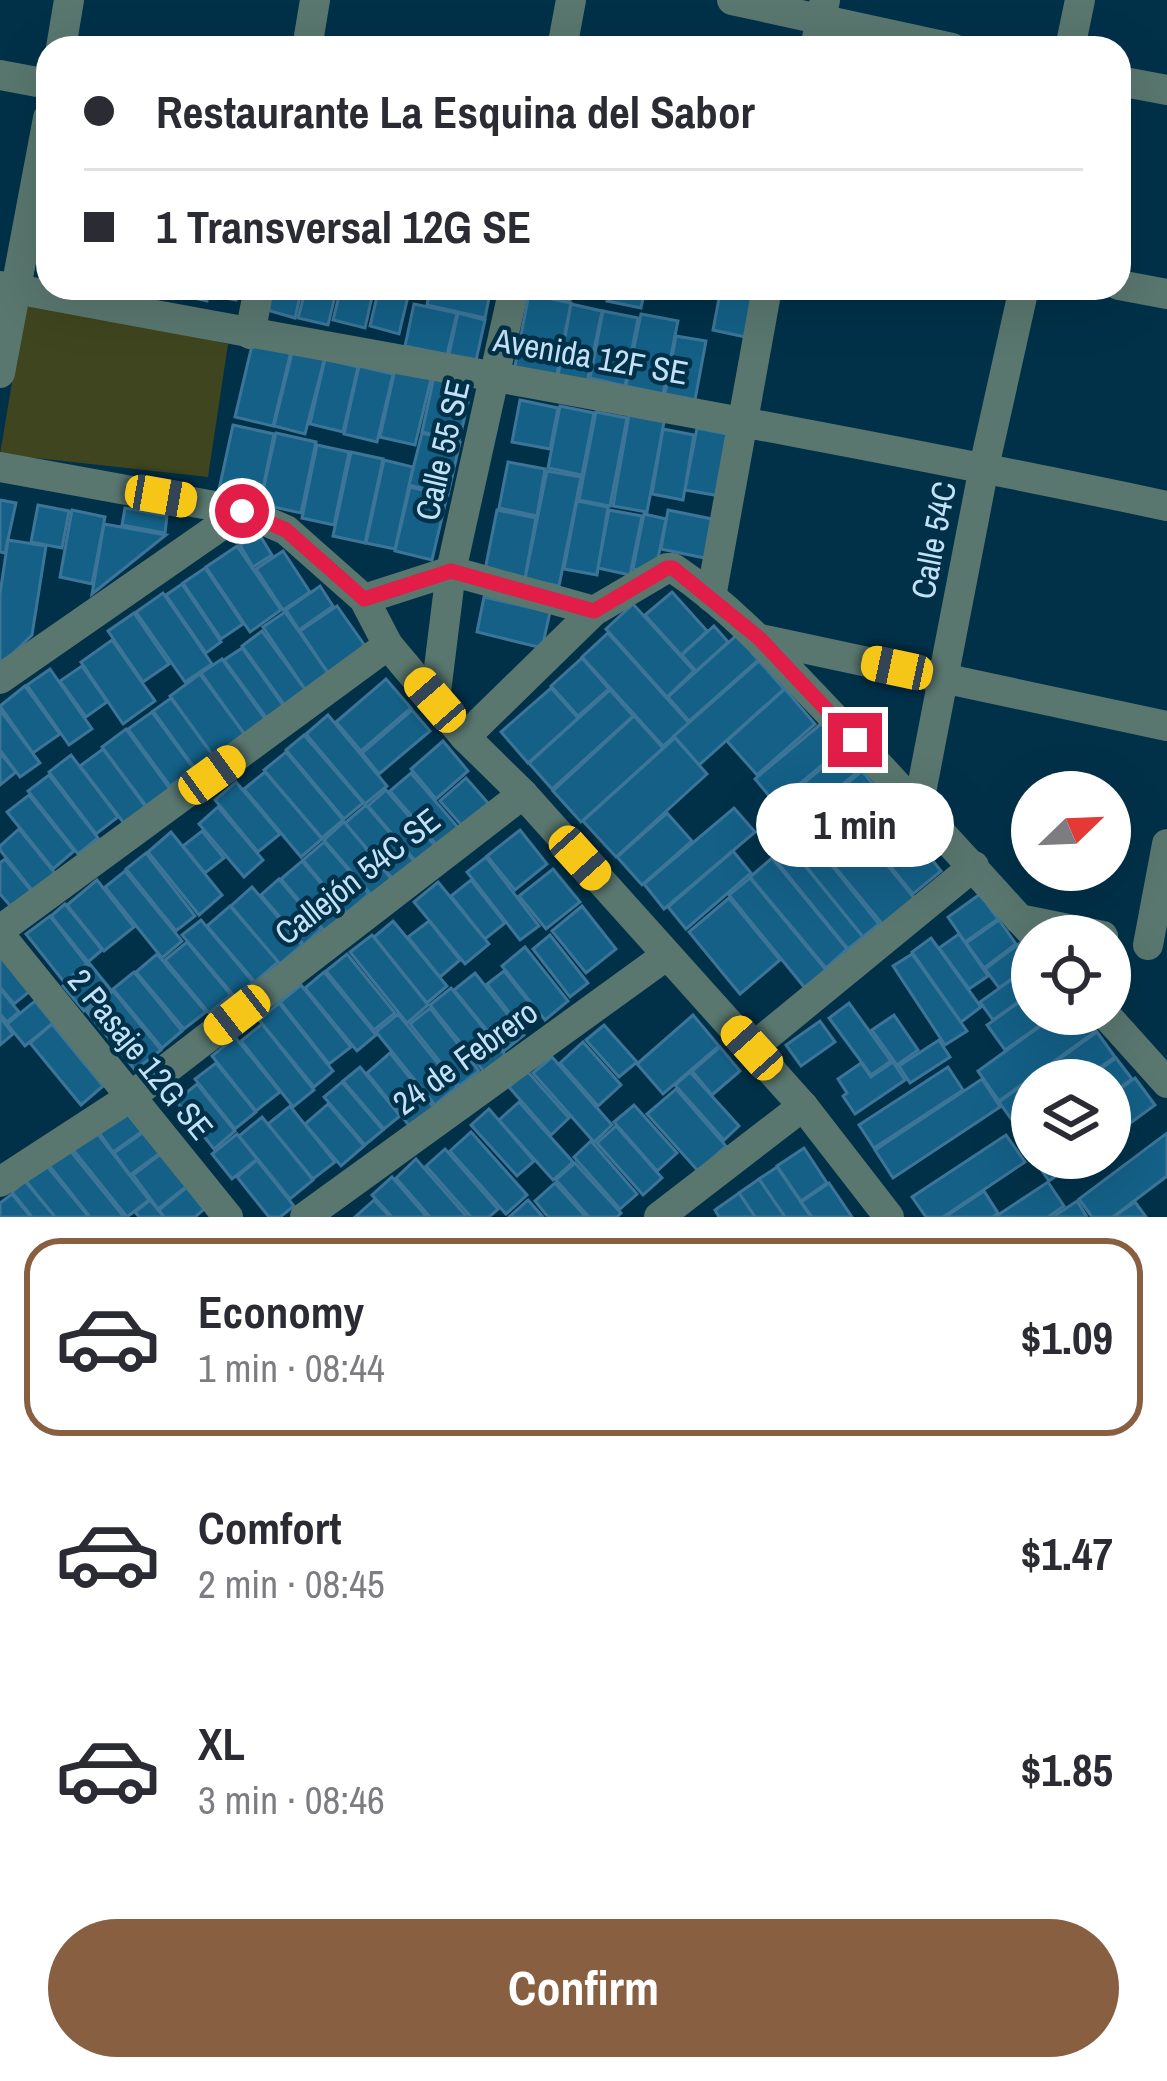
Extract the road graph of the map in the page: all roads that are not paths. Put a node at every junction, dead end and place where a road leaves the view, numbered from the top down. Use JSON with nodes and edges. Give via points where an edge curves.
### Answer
{"nodes":[{"id":1,"x":69,"y":0,"type":"edge"},
{"id":2,"x":315,"y":0,"type":"edge"},
{"id":3,"x":571,"y":0,"type":"edge"},
{"id":4,"x":732,"y":0,"type":"edge"},
{"id":5,"x":1080,"y":0,"type":"edge"},
{"id":6,"x":820,"y":23,"type":"edge"},
{"id":7,"x":63,"y":36,"type":"edge"},
{"id":8,"x":309,"y":36,"type":"edge"},
{"id":9,"x":564,"y":36,"type":"edge"},
{"id":10,"x":889,"y":36,"type":"edge"},
{"id":11,"x":1072,"y":36,"type":"edge"},
{"id":12,"x":0,"y":75,"type":"edge"},
{"id":13,"x":36,"y":82,"type":"edge"},
{"id":14,"x":1131,"y":84,"type":"edge"},
{"id":15,"x":1167,"y":91,"type":"edge"},
{"id":16,"x":36,"y":169,"type":"edge"},
{"id":17,"x":1131,"y":287,"type":"edge"},
{"id":18,"x":8,"y":288,"type":"edge"},
{"id":19,"x":1167,"y":294,"type":"edge"},
{"id":20,"x":71,"y":300,"type":"edge"},
{"id":21,"x":257,"y":300,"type":"edge"},
{"id":22,"x":512,"y":300,"type":"edge"},
{"id":23,"x":764,"y":300,"type":"edge"},
{"id":24,"x":1021,"y":300,"type":"edge"},
{"id":25,"x":250,"y":334,"type":"junction"},
{"id":26,"x":0,"y":373,"type":"edge"},
{"id":27,"x":496,"y":376,"type":"junction"},
{"id":28,"x":742,"y":421,"type":"junction"},
{"id":29,"x":0,"y":467,"type":"edge"},
{"id":30,"x":985,"y":467,"type":"junction"},
{"id":31,"x":1167,"y":506,"type":"edge"},
{"id":32,"x":242,"y":511,"type":"junction"},
{"id":33,"x":451,"y":571,"type":"junction"},
{"id":34,"x":711,"y":597,"type":"junction"},
{"id":35,"x":364,"y":599,"type":"junction"},
{"id":36,"x":594,"y":611,"type":"junction"},
{"id":37,"x":760,"y":639,"type":"junction"},
{"id":38,"x":388,"y":646,"type":"junction"},
{"id":39,"x":943,"y":678,"type":"junction"},
{"id":40,"x":0,"y":679,"type":"edge"},
{"id":41,"x":435,"y":700,"type":"junction"},
{"id":42,"x":1167,"y":726,"type":"edge"},
{"id":43,"x":465,"y":737,"type":"junction"},
{"id":44,"x":523,"y":794,"type":"junction"},
{"id":45,"x":918,"y":808,"type":"junction"},
{"id":46,"x":1167,"y":844,"type":"edge"},
{"id":47,"x":974,"y":866,"type":"junction"},
{"id":48,"x":1017,"y":915,"type":"edge"},
{"id":49,"x":0,"y":932,"type":"edge"},
{"id":50,"x":1158,"y":947,"type":"edge"},
{"id":51,"x":667,"y":955,"type":"junction"},
{"id":52,"x":1124,"y":1035,"type":"edge"},
{"id":53,"x":752,"y":1048,"type":"junction"},
{"id":54,"x":1167,"y":1083,"type":"edge"},
{"id":55,"x":129,"y":1098,"type":"junction"},
{"id":56,"x":803,"y":1106,"type":"junction"},
{"id":57,"x":0,"y":1182,"type":"edge"},
{"id":58,"x":228,"y":1217,"type":"edge"},
{"id":59,"x":305,"y":1217,"type":"edge"},
{"id":60,"x":658,"y":1217,"type":"edge"},
{"id":61,"x":889,"y":1217,"type":"edge"}],
"edges":[{"from":1,"to":7,"type":"street"},
{"from":2,"to":8,"type":"street"},
{"from":3,"to":9,"type":"street"},
{"from":4,"to":6,"type":"street"},
{"from":5,"to":11,"type":"street"},
{"from":6,"to":10,"type":"street"},
{"from":12,"to":13,"type":"street"},
{"from":14,"to":15,"type":"street"},
{"from":16,"to":18,"type":"street"},
{"from":17,"to":19,"type":"street"},
{"from":18,"to":26,"type":"street"},
{"from":20,"to":25,"type":"street","name":"Avenida 12F SE"},
{"from":21,"to":25,"type":"street"},
{"from":22,"to":27,"type":"street","name":"Calle 55 SE"},
{"from":23,"to":28,"type":"street"},
{"from":24,"to":30,"type":"street","name":"Calle 54C"},
{"from":25,"to":27,"type":"street","name":"Avenida 12F SE"},
{"from":27,"to":28,"type":"street","name":"Avenida 12F SE"},
{"from":27,"to":33,"type":"street","name":"Calle 55 SE"},
{"from":28,"to":30,"type":"street","name":"Avenida 12F SE"},
{"from":28,"to":34,"type":"street"},
{"from":29,"to":32,"type":"street"},
{"from":30,"to":31,"type":"street","name":"Avenida 12F SE"},
{"from":30,"to":39,"type":"street","name":"Calle 54C"},
{"from":32,"to":35,"type":"street","via":[[286,530]]},
{"from":32,"to":40,"type":"street"},
{"from":33,"to":35,"type":"street"},
{"from":33,"to":36,"type":"street"},
{"from":33,"to":41,"type":"street","name":"Calle 55 SE"},
{"from":34,"to":36,"type":"street","via":[[667,568]]},
{"from":34,"to":37,"type":"street"},
{"from":35,"to":38,"type":"street"},
{"from":36,"to":43,"type":"street"},
{"from":37,"to":39,"type":"street"},
{"from":37,"to":45,"type":"street"},
{"from":38,"to":41,"type":"street"},
{"from":38,"to":49,"type":"street"},
{"from":39,"to":42,"type":"street"},
{"from":39,"to":45,"type":"street","name":"Calle 54C"},
{"from":41,"to":43,"type":"street"},
{"from":43,"to":44,"type":"street"},
{"from":44,"to":51,"type":"street"},
{"from":44,"to":55,"type":"street","name":"Callejón 54C SE"},
{"from":45,"to":47,"type":"street"},
{"from":46,"to":50,"type":"street"},
{"from":47,"to":48,"type":"street"},
{"from":47,"to":53,"type":"street"},
{"from":49,"to":55,"type":"street","name":"2 Pasaje 12G SE"},
{"from":51,"to":53,"type":"street"},
{"from":51,"to":59,"type":"street","name":"24 de Febrero"},
{"from":52,"to":54,"type":"street"},
{"from":53,"to":56,"type":"street"},
{"from":55,"to":57,"type":"street","name":"Callejón 54C SE"},
{"from":55,"to":58,"type":"street","name":"2 Pasaje 12G SE"},
{"from":56,"to":60,"type":"street"},
{"from":56,"to":61,"type":"street"}]}
